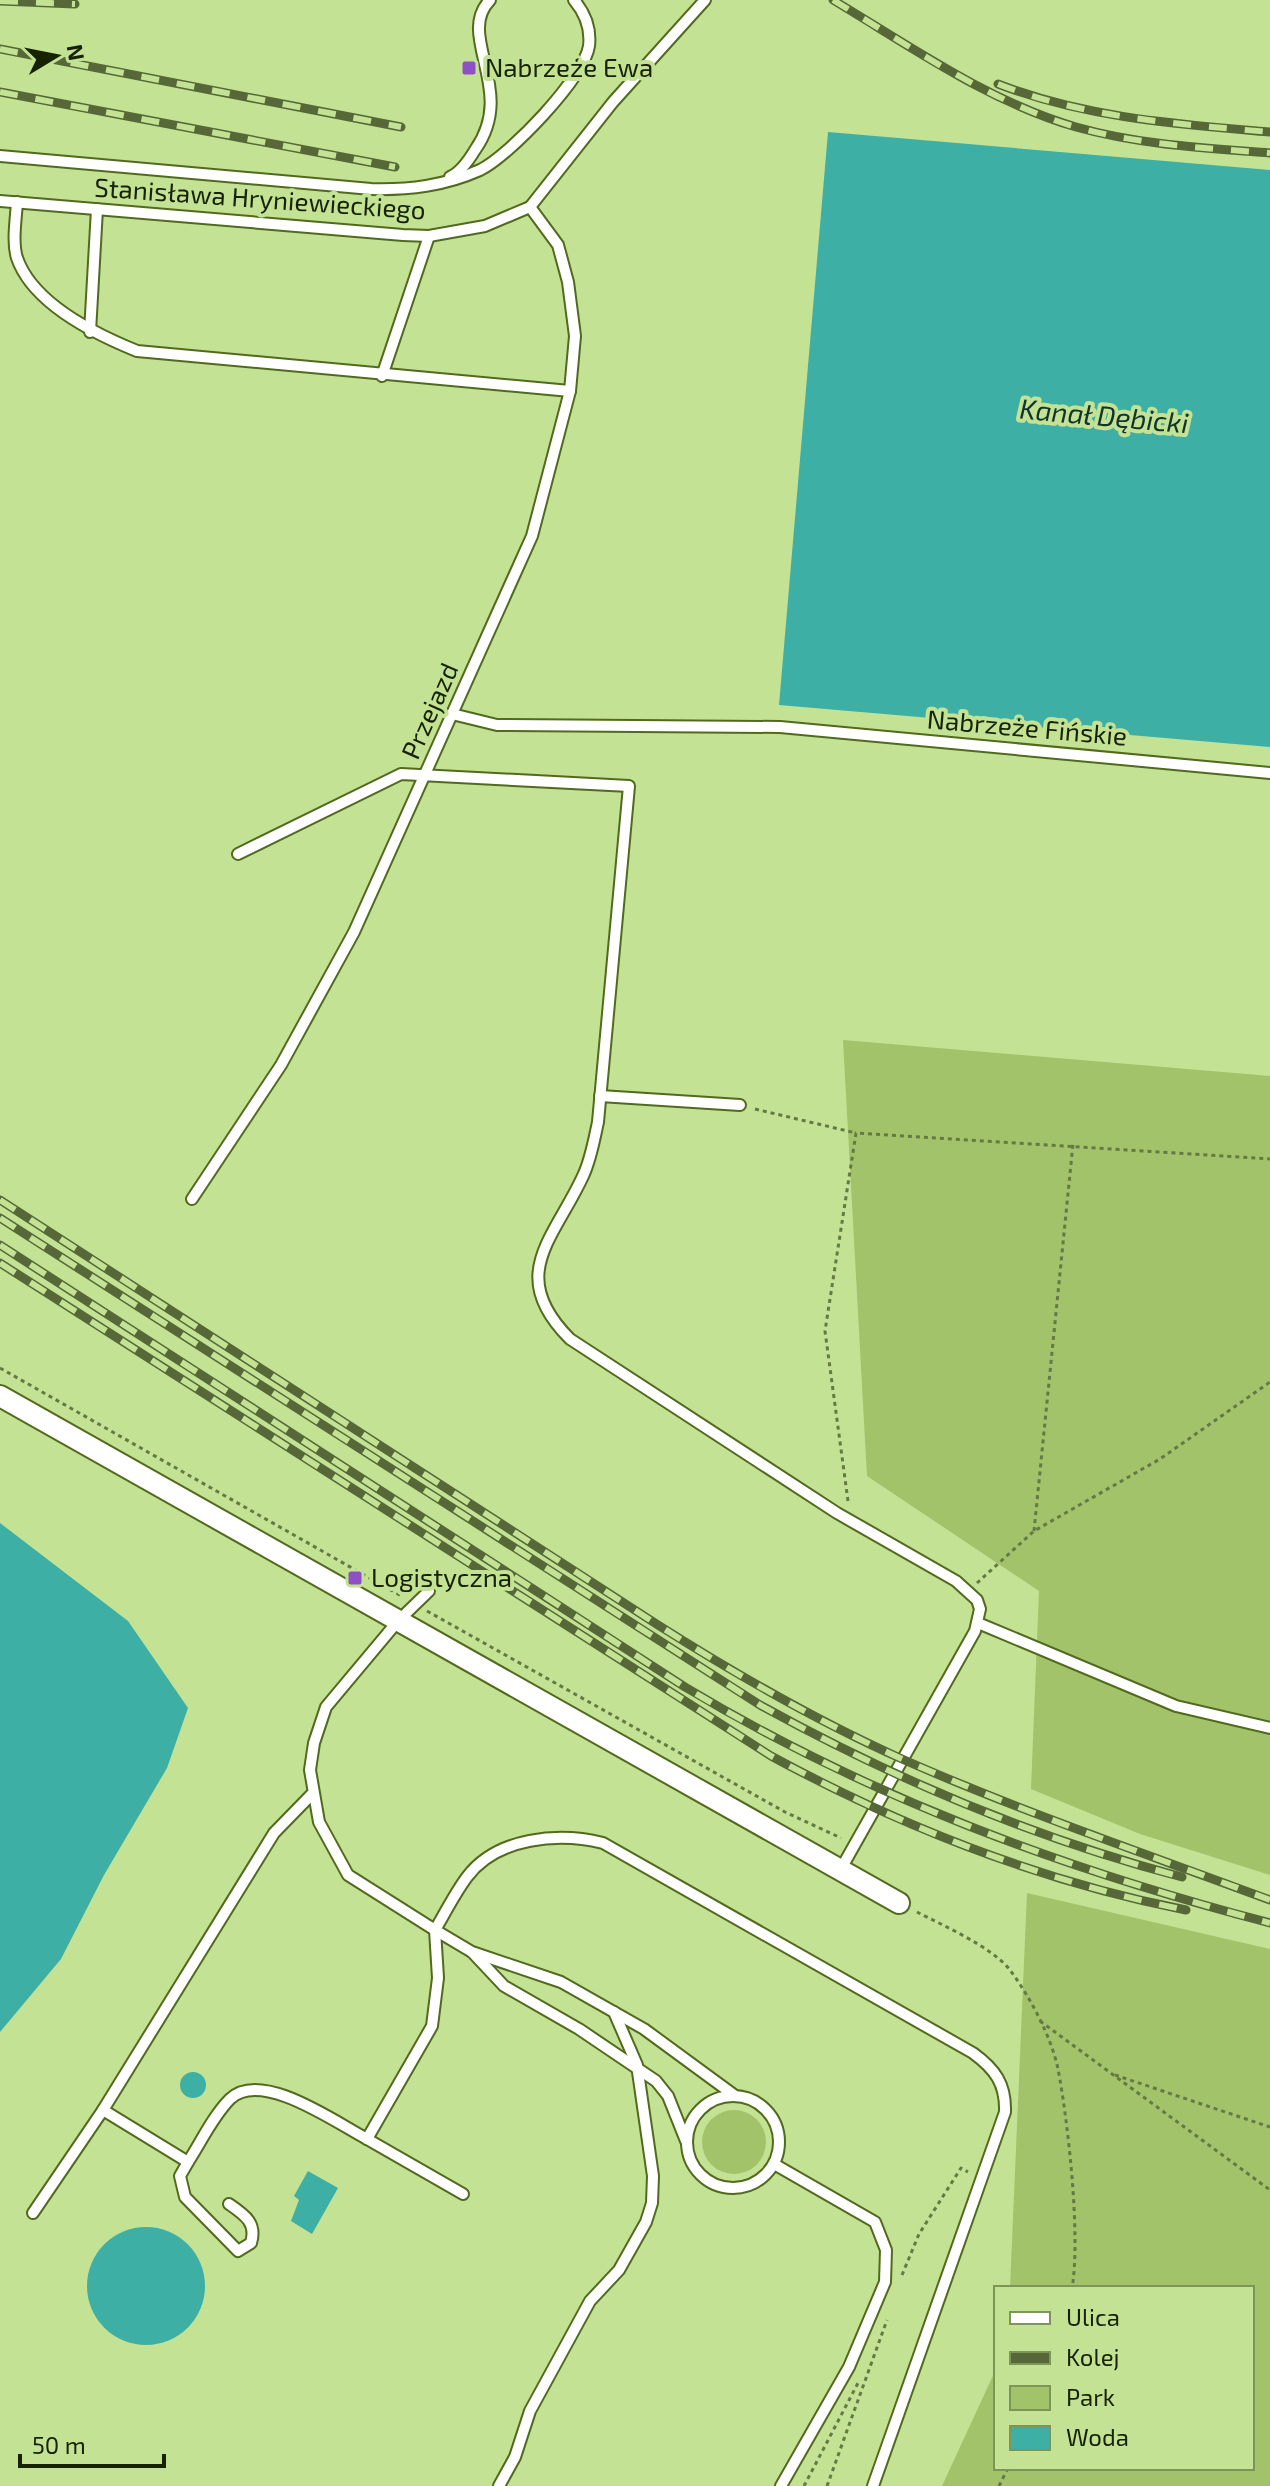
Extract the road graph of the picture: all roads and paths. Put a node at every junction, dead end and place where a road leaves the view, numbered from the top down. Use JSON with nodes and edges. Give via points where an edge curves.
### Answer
{"nodes":[{"id":1,"x":490,"y":0,"type":"edge"},
{"id":2,"x":574,"y":0,"type":"edge"},
{"id":3,"x":705,"y":0,"type":"edge"},
{"id":4,"x":0,"y":156,"type":"edge"},
{"id":5,"x":440,"y":184,"type":"junction"},
{"id":6,"x":0,"y":201,"type":"edge"},
{"id":7,"x":17,"y":202,"type":"junction"},
{"id":8,"x":530,"y":207,"type":"junction"},
{"id":9,"x":97,"y":209,"type":"junction"},
{"id":10,"x":429,"y":236,"type":"junction"},
{"id":11,"x":90,"y":332,"type":"junction"},
{"id":12,"x":382,"y":376,"type":"junction"},
{"id":13,"x":570,"y":391,"type":"junction"},
{"id":14,"x":452,"y":714,"type":"junction"},
{"id":15,"x":1270,"y":773,"type":"edge"},
{"id":16,"x":426,"y":774,"type":"junction"},
{"id":17,"x":238,"y":854,"type":"dead end"},
{"id":18,"x":600,"y":1096,"type":"junction"},
{"id":19,"x":740,"y":1105,"type":"joint"},
{"id":20,"x":856,"y":1133,"type":"junction"},
{"id":21,"x":1073,"y":1144,"type":"junction"},
{"id":22,"x":1270,"y":1159,"type":"edge"},
{"id":23,"x":192,"y":1199,"type":"dead end"},
{"id":24,"x":0,"y":1368,"type":"edge"},
{"id":25,"x":1270,"y":1382,"type":"edge"},
{"id":26,"x":0,"y":1396,"type":"edge"},
{"id":27,"x":850,"y":1521,"type":"junction"},
{"id":28,"x":1034,"y":1531,"type":"junction"},
{"id":29,"x":429,"y":1591,"type":"dead end"},
{"id":30,"x":969,"y":1591,"type":"junction"},
{"id":31,"x":414,"y":1604,"type":"junction"},
{"id":32,"x":398,"y":1621,"type":"junction"},
{"id":33,"x":978,"y":1623,"type":"junction"},
{"id":34,"x":1270,"y":1728,"type":"edge"},
{"id":35,"x":312,"y":1794,"type":"junction"},
{"id":36,"x":854,"y":1845,"type":"junction"},
{"id":37,"x":842,"y":1867,"type":"junction"},
{"id":38,"x":899,"y":1903,"type":"joint"},
{"id":39,"x":435,"y":1930,"type":"junction"},
{"id":40,"x":472,"y":1952,"type":"junction"},
{"id":41,"x":614,"y":2012,"type":"junction"},
{"id":42,"x":1040,"y":2021,"type":"junction"},
{"id":43,"x":637,"y":2065,"type":"junction"},
{"id":44,"x":1111,"y":2074,"type":"junction"},
{"id":45,"x":734,"y":2095,"type":"junction"},
{"id":46,"x":103,"y":2110,"type":"junction"},
{"id":47,"x":1270,"y":2127,"type":"edge"},
{"id":48,"x":367,"y":2139,"type":"junction"},
{"id":49,"x":686,"y":2141,"type":"junction"},
{"id":50,"x":188,"y":2162,"type":"junction"},
{"id":51,"x":774,"y":2164,"type":"junction"},
{"id":52,"x":981,"y":2179,"type":"junction"},
{"id":53,"x":1270,"y":2190,"type":"edge"},
{"id":54,"x":463,"y":2194,"type":"dead end"},
{"id":55,"x":229,"y":2204,"type":"dead end"},
{"id":56,"x":33,"y":2213,"type":"dead end"},
{"id":57,"x":901,"y":2277,"type":"dead end"},
{"id":58,"x":1072,"y":2286,"type":"edge"},
{"id":59,"x":888,"y":2316,"type":"dead end"},
{"id":60,"x":499,"y":2486,"type":"edge"},
{"id":61,"x":781,"y":2486,"type":"edge"},
{"id":62,"x":827,"y":2486,"type":"edge"},
{"id":63,"x":873,"y":2486,"type":"edge"}],
"edges":[{"from":1,"to":5,"type":"lane","via":[[478,30],[492,92],[489,125],[468,161]]},
{"from":2,"to":5,"type":"lane","via":[[589,34],[581,65],[509,150],[482,169]]},
{"from":3,"to":8,"type":"lane","name":"Stanisława Hryniewieckiego","via":[[613,102]]},
{"from":4,"to":5,"type":"lane","via":[[371,189]]},
{"from":6,"to":7,"type":"lane","name":"Stanisława Hryniewieckiego"},
{"from":7,"to":9,"type":"lane","name":"Stanisława Hryniewieckiego"},
{"from":7,"to":11,"type":"lane","via":[[17,258],[58,309]]},
{"from":8,"to":10,"type":"lane","name":"Stanisława Hryniewieckiego","via":[[485,226]]},
{"from":8,"to":13,"type":"lane","name":"Przejazd","via":[[558,245],[568,282],[575,336]]},
{"from":9,"to":10,"type":"lane","name":"Stanisława Hryniewieckiego"},
{"from":9,"to":11,"type":"lane"},
{"from":10,"to":12,"type":"lane"},
{"from":11,"to":12,"type":"lane","via":[[137,351]]},
{"from":12,"to":13,"type":"lane"},
{"from":13,"to":14,"type":"lane","name":"Przejazd","via":[[532,536]]},
{"from":14,"to":15,"type":"lane","name":"Nabrzeże Fińskie","via":[[497,725],[780,727]]},
{"from":14,"to":16,"type":"lane","name":"Przejazd"},
{"from":16,"to":17,"type":"lane","via":[[401,774]]},
{"from":16,"to":18,"type":"lane","via":[[629,786]]},
{"from":16,"to":23,"type":"lane","name":"Przejazd","via":[[322,993]]},
{"from":18,"to":19,"type":"lane"},
{"from":18,"to":27,"type":"lane","via":[[583,1175],[541,1255],[537,1273],[545,1308],[570,1339],[601,1361]]},
{"from":19,"to":20,"type":"path"},
{"from":20,"to":21,"type":"path"},
{"from":20,"to":27,"type":"path","via":[[825,1331]]},
{"from":21,"to":22,"type":"path"},
{"from":21,"to":28,"type":"path"},
{"from":24,"to":31,"type":"path"},
{"from":25,"to":28,"type":"path","via":[[1160,1459]]},
{"from":26,"to":32,"type":"street"},
{"from":27,"to":30,"type":"lane"},
{"from":28,"to":30,"type":"path"},
{"from":29,"to":31,"type":"lane"},
{"from":30,"to":33,"type":"lane","via":[[980,1609]]},
{"from":31,"to":32,"type":"lane"},
{"from":31,"to":36,"type":"path","via":[[785,1812]]},
{"from":32,"to":35,"type":"lane","via":[[326,1707],[314,1743]]},
{"from":32,"to":37,"type":"street"},
{"from":33,"to":34,"type":"lane","via":[[1176,1706]]},
{"from":33,"to":36,"type":"lane"},
{"from":35,"to":39,"type":"lane","via":[[319,1822],[348,1875]]},
{"from":35,"to":46,"type":"lane","via":[[274,1833]]},
{"from":36,"to":37,"type":"lane"},
{"from":37,"to":38,"type":"street"},
{"from":38,"to":42,"type":"path","via":[[963,1935],[1009,1968]]},
{"from":39,"to":40,"type":"lane"},
{"from":39,"to":48,"type":"lane","via":[[438,1978],[432,2026]]},
{"from":39,"to":52,"type":"lane","via":[[468,1876],[504,1849],[556,1837],[603,1843],[990,2065],[1002,2086],[1005,2112]]},
{"from":40,"to":41,"type":"lane","via":[[536,1972]]},
{"from":40,"to":43,"type":"lane","via":[[504,1986]]},
{"from":41,"to":43,"type":"lane"},
{"from":41,"to":45,"type":"lane"},
{"from":42,"to":44,"type":"path"},
{"from":42,"to":58,"type":"path","via":[[1058,2067],[1073,2214]]},
{"from":43,"to":49,"type":"lane","via":[[668,2096]]},
{"from":43,"to":60,"type":"lane","via":[[653,2176],[646,2222],[619,2270],[590,2301],[530,2411]]},
{"from":44,"to":47,"type":"path"},
{"from":44,"to":53,"type":"path"},
{"from":45,"to":49,"type":"lane","via":[[719,2097],[696,2114]]},
{"from":45,"to":51,"type":"lane","via":[[762,2105],[773,2118],[779,2141]]},
{"from":46,"to":50,"type":"lane"},
{"from":46,"to":56,"type":"lane"},
{"from":48,"to":50,"type":"lane","via":[[275,2091],[246,2090],[231,2098]]},
{"from":48,"to":54,"type":"lane"},
{"from":49,"to":51,"type":"lane","via":[[695,2169],[718,2186],[750,2185]]},
{"from":50,"to":55,"type":"lane","via":[[180,2176],[185,2197],[238,2251],[251,2243],[254,2232],[251,2222]]},
{"from":51,"to":61,"type":"lane","via":[[875,2222],[888,2267],[849,2367]]},
{"from":52,"to":57,"type":"path","via":[[961,2168],[919,2234]]},
{"from":52,"to":63,"type":"lane"},
{"from":59,"to":62,"type":"path"}]}
